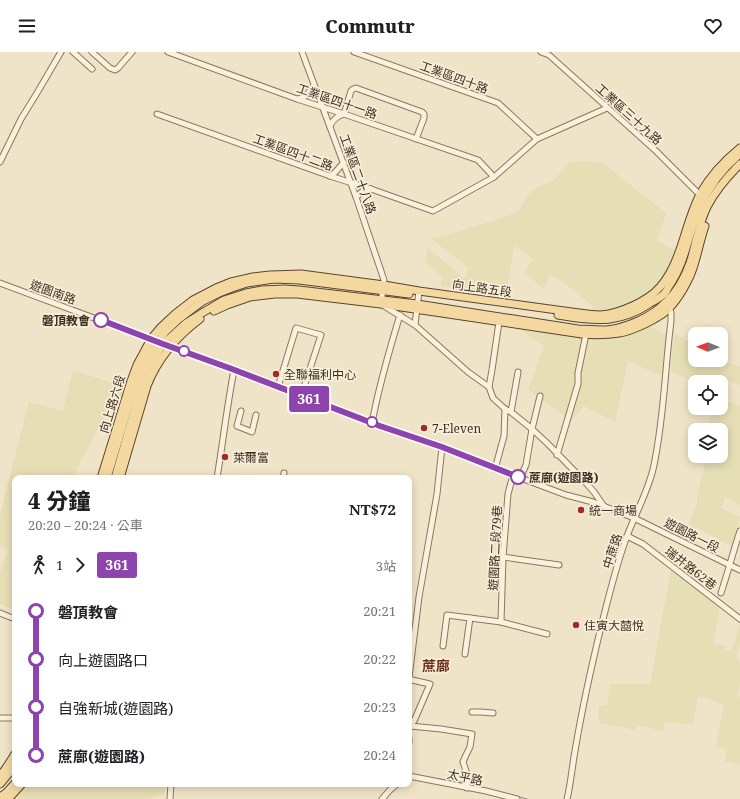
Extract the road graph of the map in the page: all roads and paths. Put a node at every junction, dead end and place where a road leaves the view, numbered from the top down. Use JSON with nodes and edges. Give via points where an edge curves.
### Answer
{"nodes":[{"id":1,"x":61,"y":52,"type":"edge"},
{"id":2,"x":73,"y":52,"type":"edge"},
{"id":3,"x":92,"y":52,"type":"edge"},
{"id":4,"x":132,"y":52,"type":"edge"},
{"id":5,"x":168,"y":52,"type":"edge"},
{"id":6,"x":302,"y":52,"type":"edge"},
{"id":7,"x":354,"y":52,"type":"edge"},
{"id":8,"x":541,"y":52,"type":"edge"},
{"id":9,"x":92,"y":69,"type":"dead end"},
{"id":10,"x":314,"y":85,"type":"junction"},
{"id":11,"x":297,"y":99,"type":"junction"},
{"id":12,"x":322,"y":107,"type":"junction"},
{"id":13,"x":607,"y":108,"type":"junction"},
{"id":14,"x":157,"y":114,"type":"dead end"},
{"id":15,"x":344,"y":114,"type":"junction"},
{"id":16,"x":330,"y":126,"type":"junction"},
{"id":17,"x":416,"y":139,"type":"junction"},
{"id":18,"x":536,"y":139,"type":"junction"},
{"id":19,"x":740,"y":148,"type":"edge"},
{"id":20,"x":740,"y":154,"type":"edge"},
{"id":21,"x":0,"y":162,"type":"edge"},
{"id":22,"x":344,"y":163,"type":"junction"},
{"id":23,"x":740,"y":164,"type":"edge"},
{"id":24,"x":740,"y":169,"type":"edge"},
{"id":25,"x":330,"y":176,"type":"junction"},
{"id":26,"x":494,"y":177,"type":"junction"},
{"id":27,"x":351,"y":182,"type":"junction"},
{"id":28,"x":372,"y":189,"type":"junction"},
{"id":29,"x":700,"y":195,"type":"junction"},
{"id":30,"x":356,"y":197,"type":"junction"},
{"id":31,"x":0,"y":283,"type":"edge"},
{"id":32,"x":384,"y":288,"type":"junction"},
{"id":33,"x":662,"y":291,"type":"junction"},
{"id":34,"x":419,"y":293,"type":"junction"},
{"id":35,"x":382,"y":302,"type":"junction"},
{"id":36,"x":668,"y":304,"type":"junction"},
{"id":37,"x":417,"y":307,"type":"junction"},
{"id":38,"x":400,"y":315,"type":"junction"},
{"id":39,"x":661,"y":315,"type":"junction"},
{"id":40,"x":671,"y":321,"type":"junction"},
{"id":41,"x":499,"y":322,"type":"junction"},
{"id":42,"x":415,"y":325,"type":"junction"},
{"id":43,"x":586,"y":334,"type":"junction"},
{"id":44,"x":160,"y":343,"type":"junction"},
{"id":45,"x":234,"y":370,"type":"junction"},
{"id":46,"x":518,"y":372,"type":"dead end"},
{"id":47,"x":278,"y":387,"type":"junction"},
{"id":48,"x":489,"y":387,"type":"junction"},
{"id":49,"x":301,"y":396,"type":"junction"},
{"id":50,"x":540,"y":396,"type":"dead end"},
{"id":51,"x":505,"y":409,"type":"junction"},
{"id":52,"x":241,"y":411,"type":"dead end"},
{"id":53,"x":511,"y":412,"type":"junction"},
{"id":54,"x":256,"y":415,"type":"dead end"},
{"id":55,"x":372,"y":423,"type":"junction"},
{"id":56,"x":532,"y":429,"type":"junction"},
{"id":57,"x":442,"y":447,"type":"junction"},
{"id":58,"x":557,"y":454,"type":"junction"},
{"id":59,"x":495,"y":469,"type":"junction"},
{"id":60,"x":102,"y":475,"type":"edge"},
{"id":61,"x":108,"y":475,"type":"edge"},
{"id":62,"x":116,"y":475,"type":"edge"},
{"id":63,"x":121,"y":475,"type":"edge"},
{"id":64,"x":218,"y":475,"type":"edge"},
{"id":65,"x":512,"y":475,"type":"junction"},
{"id":66,"x":520,"y":478,"type":"junction"},
{"id":67,"x":604,"y":506,"type":"junction"},
{"id":68,"x":634,"y":518,"type":"junction"},
{"id":69,"x":740,"y":532,"type":"edge"},
{"id":70,"x":628,"y":536,"type":"junction"},
{"id":71,"x":503,"y":557,"type":"junction"},
{"id":72,"x":559,"y":565,"type":"dead end"},
{"id":73,"x":729,"y":565,"type":"junction"},
{"id":74,"x":740,"y":570,"type":"edge"},
{"id":75,"x":721,"y":592,"type":"dead end"},
{"id":76,"x":0,"y":613,"type":"edge"},
{"id":77,"x":12,"y":618,"type":"edge"},
{"id":78,"x":470,"y":618,"type":"junction"},
{"id":79,"x":740,"y":619,"type":"edge"},
{"id":80,"x":501,"y":622,"type":"junction"},
{"id":81,"x":547,"y":634,"type":"dead end"},
{"id":82,"x":443,"y":646,"type":"dead end"},
{"id":83,"x":412,"y":653,"type":"edge"},
{"id":84,"x":465,"y":654,"type":"dead end"},
{"id":85,"x":412,"y":680,"type":"edge"},
{"id":86,"x":472,"y":712,"type":"dead end"},
{"id":87,"x":493,"y":713,"type":"dead end"},
{"id":88,"x":0,"y":718,"type":"edge"},
{"id":89,"x":12,"y":718,"type":"edge"},
{"id":90,"x":412,"y":724,"type":"edge"},
{"id":91,"x":412,"y":728,"type":"edge"},
{"id":92,"x":12,"y":759,"type":"edge"},
{"id":93,"x":12,"y":770,"type":"edge"},
{"id":94,"x":0,"y":776,"type":"edge"},
{"id":95,"x":412,"y":777,"type":"edge"},
{"id":96,"x":0,"y":784,"type":"edge"},
{"id":97,"x":12,"y":786,"type":"edge"},
{"id":98,"x":19,"y":787,"type":"edge"},
{"id":99,"x":171,"y":787,"type":"edge"},
{"id":100,"x":393,"y":787,"type":"edge"},
{"id":101,"x":467,"y":788,"type":"junction"},
{"id":102,"x":0,"y":797,"type":"edge"},
{"id":103,"x":7,"y":799,"type":"edge"},
{"id":104,"x":170,"y":799,"type":"edge"},
{"id":105,"x":382,"y":799,"type":"edge"},
{"id":106,"x":517,"y":799,"type":"edge"},
{"id":107,"x":566,"y":799,"type":"edge"}],
"edges":[{"from":1,"to":21,"type":"street","via":[[21,119]]},
{"from":2,"to":9,"type":"street"},
{"from":3,"to":4,"type":"street","via":[[115,70]]},
{"from":5,"to":11,"type":"street","name":"工業區四十一路"},
{"from":6,"to":10,"type":"street","name":"工業區二十八路"},
{"from":7,"to":18,"type":"street","name":"工業區四十路","via":[[498,103]]},
{"from":8,"to":13,"type":"street","name":"工業區三十九路","via":[[550,55]]},
{"from":10,"to":11,"type":"street","via":[[306,96]]},
{"from":10,"to":12,"type":"street","name":"工業區二十八路"},
{"from":11,"to":12,"type":"street","name":"工業區四十一路"},
{"from":12,"to":15,"type":"street","name":"工業區四十一路"},
{"from":12,"to":16,"type":"street","name":"工業區二十八路"},
{"from":13,"to":18,"type":"street","name":"工業區四十二路"},
{"from":13,"to":29,"type":"street","name":"工業區三十九路"},
{"from":14,"to":25,"type":"street","name":"工業區四十二路"},
{"from":15,"to":16,"type":"street","via":[[334,119]]},
{"from":15,"to":17,"type":"street","name":"工業區四十一路"},
{"from":15,"to":17,"type":"street","via":[[351,91],[354,88],[358,89],[422,112],[424,118]]},
{"from":16,"to":22,"type":"street","name":"工業區二十八路"},
{"from":17,"to":26,"type":"street","name":"工業區四十一路","via":[[478,160]]},
{"from":18,"to":26,"type":"street","name":"工業區四十二路"},
{"from":19,"to":29,"type":"main road","name":"向上路五段","via":[[720,166]]},
{"from":20,"to":33,"type":"main road","name":"向上路五段","via":[[710,188],[695,219],[682,262],[675,277]]},
{"from":22,"to":25,"type":"street"},
{"from":22,"to":27,"type":"street","name":"工業區二十八路"},
{"from":23,"to":36,"type":"main road","via":[[716,191],[706,208],[690,262]]},
{"from":24,"to":36,"type":"main road","via":[[720,193],[702,234],[690,276],[681,293]]},
{"from":25,"to":27,"type":"street","name":"工業區四十二路"},
{"from":26,"to":28,"type":"street","name":"工業區四十二路","via":[[433,212]]},
{"from":27,"to":28,"type":"street","name":"工業區四十二路"},
{"from":27,"to":30,"type":"street","name":"工業區二十八路"},
{"from":28,"to":30,"type":"street","via":[[363,191]]},
{"from":29,"to":33,"type":"main road","name":"向上路五段"},
{"from":30,"to":32,"type":"street","name":"工業區二十八路","via":[[384,280]]},
{"from":31,"to":44,"type":"street","name":"遊園南路"},
{"from":32,"to":34,"type":"main road","name":"向上路五段"},
{"from":32,"to":35,"type":"street","name":"工業區二十八路"},
{"from":32,"to":44,"type":"main road","name":"向上路五段","via":[[274,279],[247,283],[203,301],[165,332]]},
{"from":33,"to":34,"type":"main road","name":"向上路五段","via":[[646,306],[634,312],[598,320]]},
{"from":33,"to":36,"type":"street","name":"中蔗路"},
{"from":34,"to":37,"type":"street"},
{"from":35,"to":37,"type":"main road"},
{"from":35,"to":38,"type":"street"},
{"from":35,"to":44,"type":"main road","via":[[292,289],[246,292],[202,312]]},
{"from":36,"to":37,"type":"main road","via":[[637,322],[619,328],[597,330]]},
{"from":36,"to":39,"type":"main road"},
{"from":36,"to":40,"type":"street","name":"中蔗路"},
{"from":37,"to":41,"type":"main road"},
{"from":37,"to":42,"type":"street"},
{"from":38,"to":42,"type":"street"},
{"from":38,"to":55,"type":"street"},
{"from":39,"to":40,"type":"street"},
{"from":39,"to":43,"type":"main road","via":[[630,331]]},
{"from":40,"to":68,"type":"street","name":"中蔗路","via":[[654,466]]},
{"from":41,"to":43,"type":"main road"},
{"from":41,"to":48,"type":"street"},
{"from":42,"to":48,"type":"street"},
{"from":43,"to":58,"type":"street","via":[[578,384]]},
{"from":44,"to":45,"type":"street","name":"遊園南路"},
{"from":44,"to":60,"type":"main road","name":"向上路六段","via":[[137,365]]},
{"from":44,"to":61,"type":"main road","name":"向上路六段","via":[[150,353],[136,382]]},
{"from":44,"to":62,"type":"main road","name":"向上路六段","via":[[142,384]]},
{"from":44,"to":63,"type":"main road","via":[[158,362],[150,376]]},
{"from":45,"to":47,"type":"street","name":"遊園南路"},
{"from":45,"to":64,"type":"street"},
{"from":46,"to":53,"type":"street"},
{"from":47,"to":49,"type":"street","name":"遊園南路"},
{"from":47,"to":49,"type":"street","via":[[296,328],[321,335]]},
{"from":48,"to":51,"type":"street","via":[[493,398]]},
{"from":49,"to":55,"type":"street","name":"遊園南路"},
{"from":50,"to":56,"type":"street"},
{"from":51,"to":53,"type":"street"},
{"from":51,"to":59,"type":"street","via":[[504,436]]},
{"from":52,"to":54,"type":"street","via":[[237,426],[252,432]]},
{"from":53,"to":56,"type":"street"},
{"from":55,"to":57,"type":"street","name":"遊園南路"},
{"from":56,"to":58,"type":"street"},
{"from":56,"to":66,"type":"street","via":[[526,465]]},
{"from":57,"to":59,"type":"street","name":"遊園路一段"},
{"from":57,"to":83,"type":"street"},
{"from":58,"to":67,"type":"street","via":[[587,484]]},
{"from":59,"to":65,"type":"street","name":"遊園路一段"},
{"from":65,"to":66,"type":"street","name":"遊園路一段"},
{"from":65,"to":71,"type":"street","name":"遊園路二段79巷"},
{"from":66,"to":67,"type":"street","name":"遊園路一段"},
{"from":67,"to":68,"type":"street","name":"遊園路一段"},
{"from":68,"to":70,"type":"street","name":"中蔗路"},
{"from":68,"to":73,"type":"street","name":"遊園路一段"},
{"from":69,"to":73,"type":"street"},
{"from":70,"to":79,"type":"street","name":"瑞井路62巷","via":[[643,544]]},
{"from":70,"to":107,"type":"street","name":"中蔗路","via":[[619,560],[590,673]]},
{"from":71,"to":72,"type":"street"},
{"from":71,"to":80,"type":"street","name":"遊園路二段79巷"},
{"from":73,"to":74,"type":"street","name":"遊園路一段"},
{"from":73,"to":75,"type":"street"},
{"from":76,"to":77,"type":"street"},
{"from":78,"to":80,"type":"street"},
{"from":78,"to":82,"type":"street","via":[[447,615]]},
{"from":78,"to":84,"type":"street"},
{"from":80,"to":81,"type":"street"},
{"from":85,"to":90,"type":"street","via":[[430,684]]},
{"from":86,"to":87,"type":"street"},
{"from":88,"to":89,"type":"street"},
{"from":91,"to":101,"type":"street","via":[[472,734],[464,762]]},
{"from":92,"to":94,"type":"main road"},
{"from":93,"to":96,"type":"main road"},
{"from":95,"to":101,"type":"street","name":"太平路"},
{"from":97,"to":102,"type":"main road"},
{"from":98,"to":103,"type":"main road"},
{"from":99,"to":104,"type":"street"},
{"from":100,"to":105,"type":"street"},
{"from":101,"to":106,"type":"street","name":"太平路"}]}
